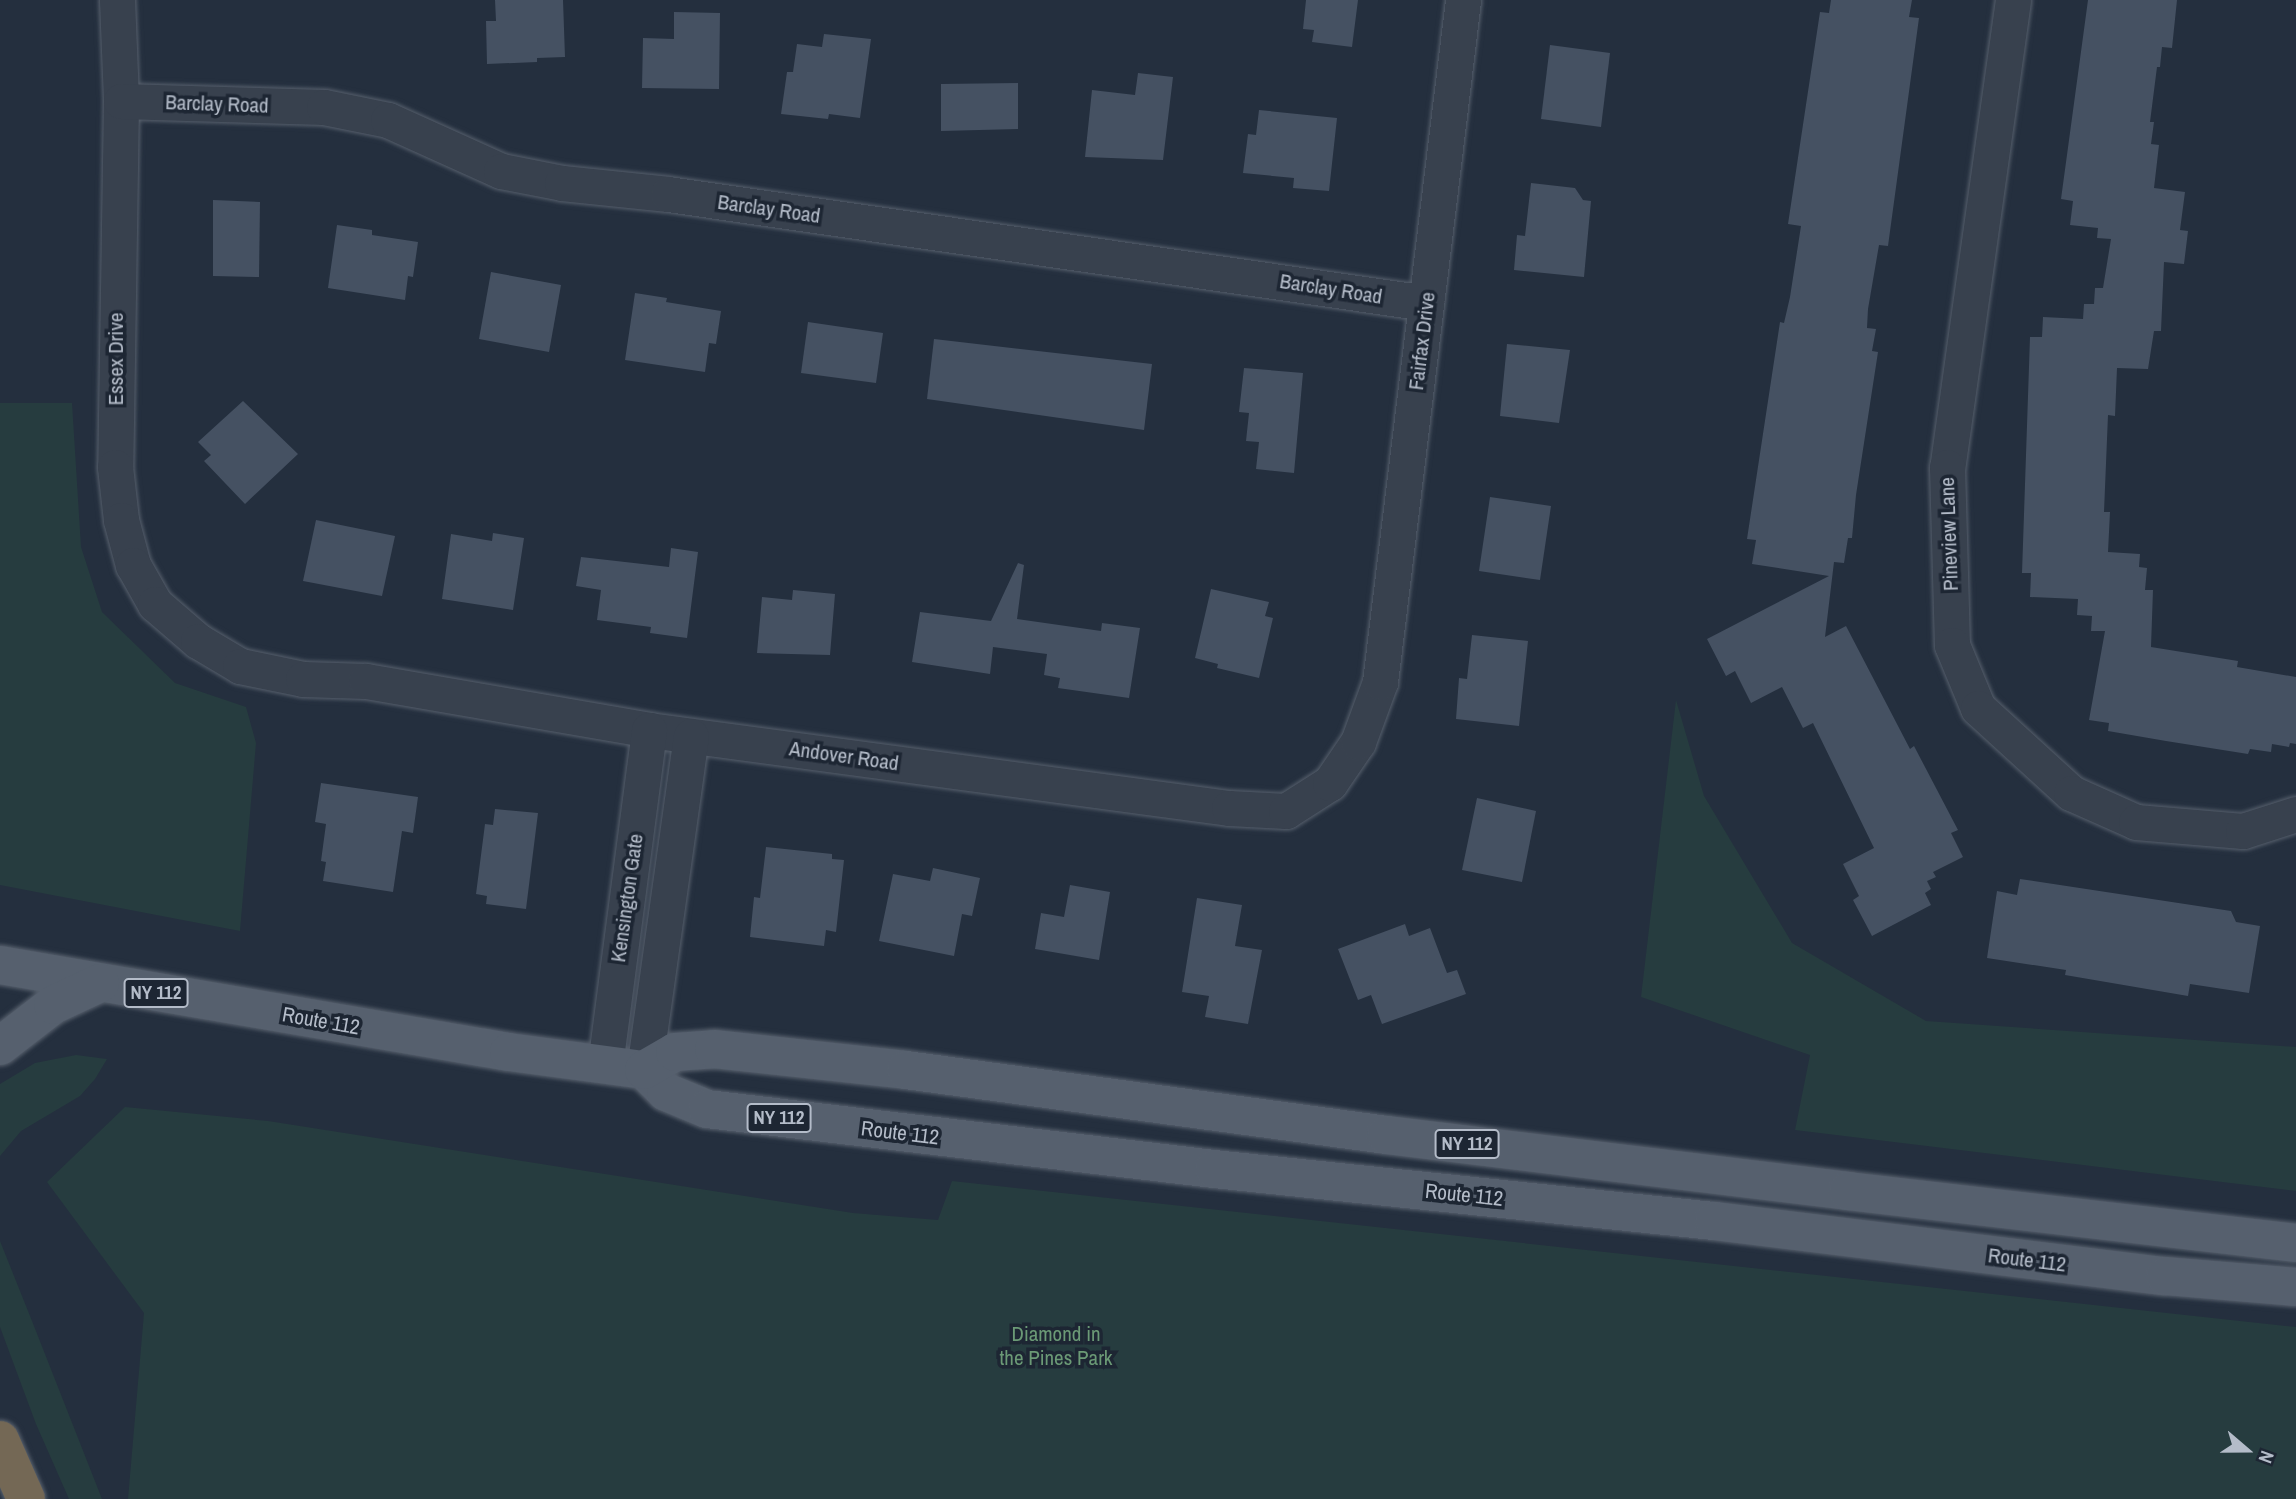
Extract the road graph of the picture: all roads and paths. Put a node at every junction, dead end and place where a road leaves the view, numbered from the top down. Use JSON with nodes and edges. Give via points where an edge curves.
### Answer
{"nodes":[{"id":1,"x":117,"y":0,"type":"edge"},
{"id":2,"x":1463,"y":0,"type":"edge"},
{"id":3,"x":2014,"y":0,"type":"edge"},
{"id":4,"x":121,"y":101,"type":"junction"},
{"id":5,"x":1426,"y":303,"type":"junction"},
{"id":6,"x":240,"y":667,"type":"joint"},
{"id":7,"x":1380,"y":682,"type":"joint"},
{"id":8,"x":649,"y":730,"type":"junction"},
{"id":9,"x":691,"y":736,"type":"junction"},
{"id":10,"x":2296,"y":814,"type":"edge"},
{"id":11,"x":0,"y":965,"type":"edge"},
{"id":12,"x":100,"y":984,"type":"junction"},
{"id":13,"x":0,"y":1046,"type":"edge"},
{"id":14,"x":606,"y":1065,"type":"junction"},
{"id":15,"x":644,"y":1070,"type":"junction"},
{"id":16,"x":2296,"y":1243,"type":"edge"},
{"id":17,"x":2296,"y":1287,"type":"edge"},
{"id":18,"x":0,"y":1440,"type":"edge"},
{"id":19,"x":26,"y":1499,"type":"edge"}],
"edges":[{"from":1,"to":4,"type":"street","name":"Essex Drive"},
{"from":2,"to":5,"type":"street","name":"Fairfax Drive"},
{"from":3,"to":10,"type":"street","name":"Pineview Lane","via":[[1947,467],[1952,645],[1978,708],[2071,793],[2136,822],[2243,831]]},
{"from":4,"to":5,"type":"street","name":"Barclay Road","via":[[324,107],[388,120],[501,171],[562,183],[668,194]]},
{"from":4,"to":6,"type":"street","name":"Essex Drive","via":[[115,467],[121,520],[133,565],[155,604]]},
{"from":5,"to":7,"type":"street","name":"Fairfax Drive"},
{"from":6,"to":8,"type":"street","name":"Andover Road","via":[[303,679],[366,681]]},
{"from":7,"to":9,"type":"street","name":"Andover Road","via":[[1358,742],[1330,783],[1286,811]]},
{"from":8,"to":9,"type":"street","name":"Andover Road"},
{"from":8,"to":14,"type":"street","name":"Kensington Gate"},
{"from":9,"to":15,"type":"street","name":"Kensington Gate"},
{"from":11,"to":12,"type":"main road","name":"Route 112","number":"NY 112"},
{"from":12,"to":13,"type":"main road","via":[[53,1005]]},
{"from":12,"to":14,"type":"main road","name":"Route 112","number":"NY 112"},
{"from":14,"to":15,"type":"main road","name":"Route 112","number":"NY 112"},
{"from":15,"to":16,"type":"main road","number":"NY 112","via":[[675,1052],[728,1051]]},
{"from":15,"to":17,"type":"main road","name":"Route 112","number":"NY 112","via":[[666,1092],[707,1110],[1714,1221],[2153,1275]]},
{"from":18,"to":19,"type":"highway"}]}
